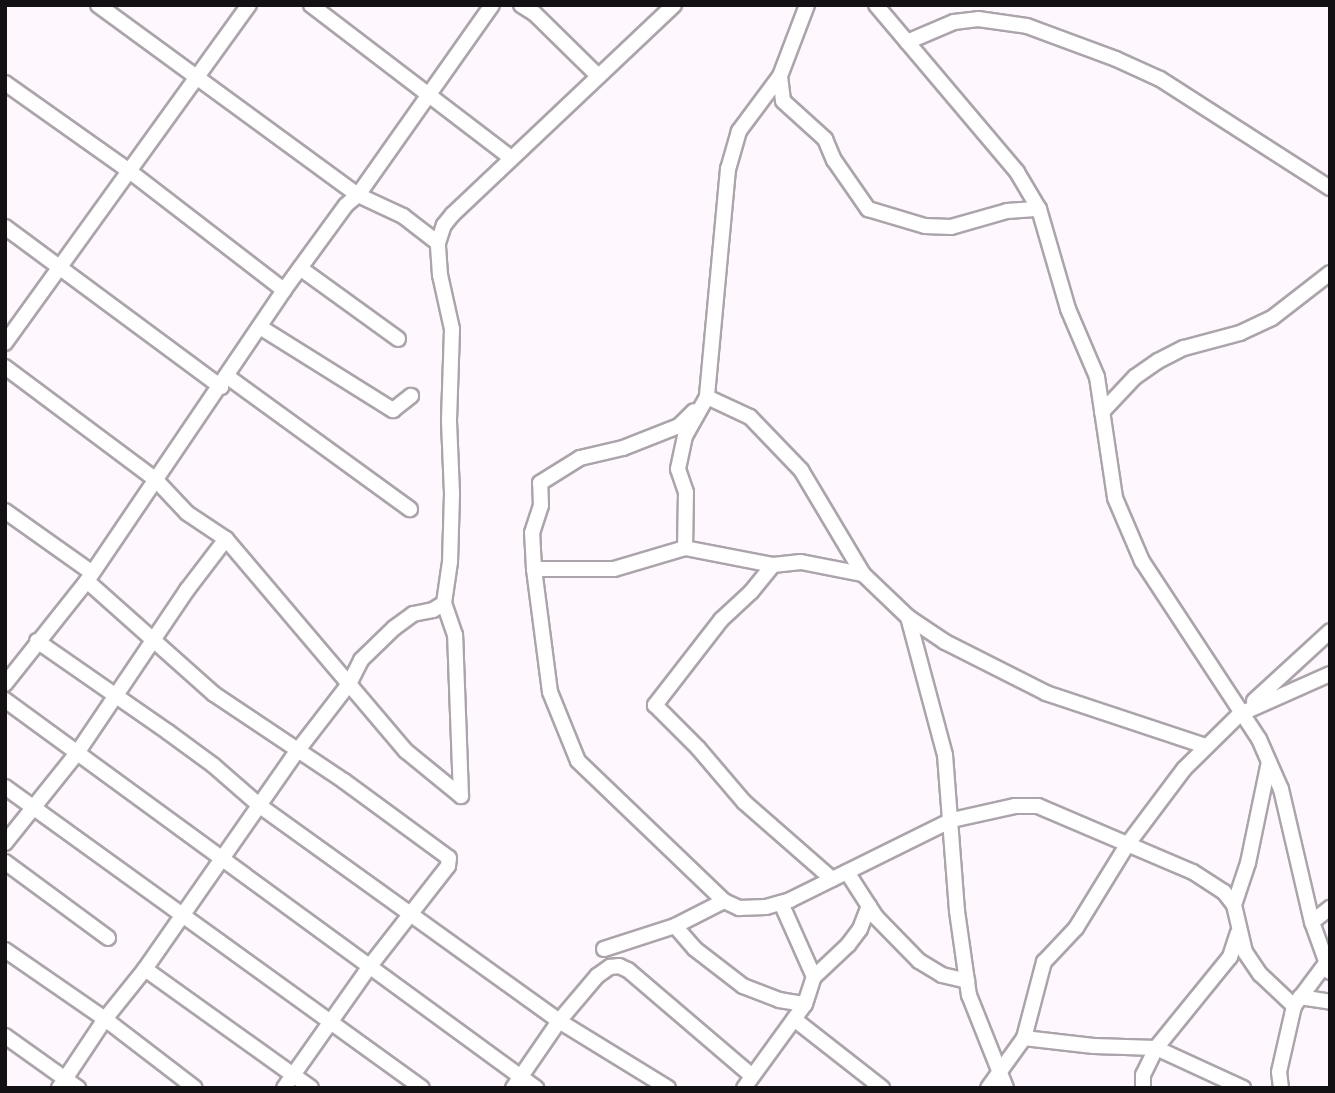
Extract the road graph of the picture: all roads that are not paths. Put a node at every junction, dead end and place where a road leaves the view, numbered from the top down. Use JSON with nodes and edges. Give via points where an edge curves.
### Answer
{"nodes":[{"id":1,"x":99,"y":5,"type":"edge"},
{"id":2,"x":249,"y":5,"type":"edge"},
{"id":3,"x":311,"y":5,"type":"edge"},
{"id":4,"x":492,"y":5,"type":"edge"},
{"id":5,"x":521,"y":5,"type":"edge"},
{"id":6,"x":674,"y":5,"type":"edge"},
{"id":7,"x":807,"y":5,"type":"edge"},
{"id":8,"x":876,"y":5,"type":"edge"},
{"id":9,"x":907,"y":41,"type":"junction"},
{"id":10,"x":200,"y":76,"type":"junction"},
{"id":11,"x":598,"y":76,"type":"junction"},
{"id":12,"x":780,"y":76,"type":"junction"},
{"id":13,"x":5,"y":83,"type":"edge"},
{"id":14,"x":429,"y":93,"type":"junction"},
{"id":15,"x":511,"y":158,"type":"junction"},
{"id":16,"x":128,"y":170,"type":"junction"},
{"id":17,"x":1330,"y":187,"type":"edge"},
{"id":18,"x":358,"y":195,"type":"junction"},
{"id":19,"x":1039,"y":209,"type":"junction"},
{"id":20,"x":5,"y":226,"type":"edge"},
{"id":21,"x":438,"y":243,"type":"junction"},
{"id":22,"x":61,"y":267,"type":"junction"},
{"id":23,"x":300,"y":268,"type":"junction"},
{"id":24,"x":1330,"y":273,"type":"edge"},
{"id":25,"x":284,"y":290,"type":"junction"},
{"id":26,"x":260,"y":327,"type":"junction"},
{"id":27,"x":398,"y":339,"type":"dead end"},
{"id":28,"x":5,"y":343,"type":"edge"},
{"id":29,"x":5,"y":368,"type":"edge"},
{"id":30,"x":225,"y":382,"type":"junction"},
{"id":31,"x":411,"y":396,"type":"dead end"},
{"id":32,"x":706,"y":397,"type":"junction"},
{"id":33,"x":1102,"y":412,"type":"junction"},
{"id":34,"x":156,"y":480,"type":"junction"},
{"id":35,"x":410,"y":509,"type":"dead end"},
{"id":36,"x":5,"y":511,"type":"edge"},
{"id":37,"x":226,"y":539,"type":"junction"},
{"id":38,"x":685,"y":548,"type":"junction"},
{"id":39,"x":773,"y":565,"type":"junction"},
{"id":40,"x":534,"y":569,"type":"junction"},
{"id":41,"x":863,"y":574,"type":"junction"},
{"id":42,"x":89,"y":577,"type":"junction"},
{"id":43,"x":444,"y":603,"type":"junction"},
{"id":44,"x":908,"y":617,"type":"junction"},
{"id":45,"x":1330,"y":631,"type":"edge"},
{"id":46,"x":37,"y":641,"type":"junction"},
{"id":47,"x":152,"y":641,"type":"junction"},
{"id":48,"x":10,"y":664,"type":"edge"},
{"id":49,"x":1330,"y":674,"type":"edge"},
{"id":50,"x":5,"y":684,"type":"edge"},
{"id":51,"x":349,"y":684,"type":"junction"},
{"id":52,"x":114,"y":695,"type":"junction"},
{"id":53,"x":5,"y":700,"type":"edge"},
{"id":54,"x":1240,"y":714,"type":"junction"},
{"id":55,"x":1205,"y":746,"type":"junction"},
{"id":56,"x":298,"y":750,"type":"junction"},
{"id":57,"x":77,"y":753,"type":"junction"},
{"id":58,"x":1269,"y":762,"type":"junction"},
{"id":59,"x":5,"y":788,"type":"edge"},
{"id":60,"x":260,"y":806,"type":"junction"},
{"id":61,"x":32,"y":807,"type":"junction"},
{"id":62,"x":952,"y":820,"type":"junction"},
{"id":63,"x":5,"y":843,"type":"edge"},
{"id":64,"x":1127,"y":845,"type":"junction"},
{"id":65,"x":224,"y":859,"type":"junction"},
{"id":66,"x":5,"y":862,"type":"edge"},
{"id":67,"x":847,"y":872,"type":"junction"},
{"id":68,"x":832,"y":879,"type":"junction"},
{"id":69,"x":724,"y":901,"type":"junction"},
{"id":70,"x":781,"y":903,"type":"junction"},
{"id":71,"x":1234,"y":905,"type":"junction"},
{"id":72,"x":869,"y":906,"type":"junction"},
{"id":73,"x":1330,"y":908,"type":"edge"},
{"id":74,"x":410,"y":912,"type":"junction"},
{"id":75,"x":183,"y":914,"type":"junction"},
{"id":76,"x":1312,"y":922,"type":"junction"},
{"id":77,"x":675,"y":926,"type":"junction"},
{"id":78,"x":1238,"y":933,"type":"junction"},
{"id":79,"x":108,"y":938,"type":"dead end"},
{"id":80,"x":604,"y":949,"type":"dead end"},
{"id":81,"x":5,"y":950,"type":"edge"},
{"id":82,"x":370,"y":967,"type":"junction"},
{"id":83,"x":1328,"y":967,"type":"edge"},
{"id":84,"x":145,"y":969,"type":"junction"},
{"id":85,"x":814,"y":977,"type":"junction"},
{"id":86,"x":967,"y":981,"type":"junction"},
{"id":87,"x":1297,"y":1002,"type":"junction"},
{"id":88,"x":1330,"y":1002,"type":"edge"},
{"id":89,"x":805,"y":1004,"type":"junction"},
{"id":90,"x":105,"y":1019,"type":"junction"},
{"id":91,"x":794,"y":1019,"type":"junction"},
{"id":92,"x":559,"y":1021,"type":"junction"},
{"id":93,"x":333,"y":1022,"type":"junction"},
{"id":94,"x":5,"y":1036,"type":"edge"},
{"id":95,"x":1024,"y":1038,"type":"junction"},
{"id":96,"x":1156,"y":1048,"type":"junction"},
{"id":97,"x":999,"y":1073,"type":"junction"},
{"id":98,"x":294,"y":1075,"type":"junction"},
{"id":99,"x":748,"y":1082,"type":"edge"},
{"id":100,"x":62,"y":1083,"type":"edge"},
{"id":101,"x":516,"y":1083,"type":"edge"},
{"id":102,"x":78,"y":1088,"type":"edge"},
{"id":103,"x":195,"y":1088,"type":"edge"},
{"id":104,"x":284,"y":1088,"type":"edge"},
{"id":105,"x":311,"y":1088,"type":"edge"},
{"id":106,"x":422,"y":1088,"type":"edge"},
{"id":107,"x":536,"y":1088,"type":"edge"},
{"id":108,"x":668,"y":1088,"type":"edge"},
{"id":109,"x":882,"y":1088,"type":"edge"},
{"id":110,"x":988,"y":1088,"type":"edge"},
{"id":111,"x":1006,"y":1088,"type":"edge"},
{"id":112,"x":1143,"y":1088,"type":"edge"},
{"id":113,"x":1243,"y":1088,"type":"edge"},
{"id":114,"x":1281,"y":1088,"type":"edge"}],
"edges":[{"from":1,"to":10,"type":"street"},
{"from":2,"to":10,"type":"street"},
{"from":3,"to":14,"type":"street"},
{"from":4,"to":14,"type":"street"},
{"from":5,"to":11,"type":"street"},
{"from":6,"to":11,"type":"street"},
{"from":7,"to":12,"type":"street"},
{"from":8,"to":9,"type":"street"},
{"from":9,"to":17,"type":"street","via":[[954,22],[978,19],[1027,26],[1160,79]]},
{"from":9,"to":19,"type":"street","via":[[1017,172]]},
{"from":10,"to":16,"type":"street"},
{"from":10,"to":18,"type":"street"},
{"from":11,"to":15,"type":"street"},
{"from":12,"to":19,"type":"street","via":[[783,101],[825,139],[867,209],[925,226],[951,227],[1007,211]]},
{"from":12,"to":32,"type":"street","via":[[739,131],[728,169]]},
{"from":13,"to":16,"type":"street"},
{"from":14,"to":15,"type":"street"},
{"from":14,"to":18,"type":"street"},
{"from":15,"to":21,"type":"street","via":[[453,214]]},
{"from":16,"to":22,"type":"street"},
{"from":16,"to":25,"type":"street"},
{"from":18,"to":21,"type":"street","via":[[402,216]]},
{"from":18,"to":23,"type":"street"},
{"from":19,"to":33,"type":"street","via":[[1068,309],[1097,377]]},
{"from":20,"to":22,"type":"street"},
{"from":21,"to":43,"type":"street","via":[[452,329],[450,562]]},
{"from":22,"to":28,"type":"street"},
{"from":22,"to":30,"type":"street"},
{"from":23,"to":25,"type":"street"},
{"from":23,"to":27,"type":"street"},
{"from":24,"to":33,"type":"street","via":[[1272,318],[1158,361],[1135,377]]},
{"from":25,"to":26,"type":"street"},
{"from":26,"to":30,"type":"street"},
{"from":26,"to":31,"type":"street","via":[[393,410]]},
{"from":29,"to":34,"type":"street"},
{"from":30,"to":34,"type":"street"},
{"from":30,"to":35,"type":"street"},
{"from":32,"to":38,"type":"street","via":[[685,436],[678,469],[687,492]]},
{"from":32,"to":40,"type":"street","via":[[679,426],[623,448],[580,458],[540,482],[541,506],[532,533]]},
{"from":32,"to":41,"type":"street","via":[[750,416],[801,470]]},
{"from":33,"to":54,"type":"street","via":[[1115,498],[1142,561]]},
{"from":34,"to":37,"type":"street","via":[[187,513]]},
{"from":34,"to":42,"type":"street"},
{"from":36,"to":42,"type":"street"},
{"from":37,"to":47,"type":"street"},
{"from":37,"to":51,"type":"street"},
{"from":38,"to":39,"type":"street"},
{"from":38,"to":40,"type":"street","via":[[614,569]]},
{"from":39,"to":41,"type":"street","via":[[802,562]]},
{"from":39,"to":68,"type":"street","via":[[721,620],[655,705],[744,802]]},
{"from":40,"to":69,"type":"street","via":[[550,692],[578,761]]},
{"from":41,"to":44,"type":"street"},
{"from":42,"to":46,"type":"street"},
{"from":42,"to":47,"type":"street"},
{"from":43,"to":51,"type":"street","via":[[413,614],[394,628],[361,660]]},
{"from":43,"to":51,"type":"street","via":[[455,635],[461,796],[406,751]]},
{"from":44,"to":55,"type":"street","via":[[945,642],[1046,693]]},
{"from":44,"to":62,"type":"street","via":[[945,755]]},
{"from":45,"to":54,"type":"street"},
{"from":46,"to":48,"type":"street"},
{"from":46,"to":52,"type":"street"},
{"from":47,"to":52,"type":"street"},
{"from":47,"to":56,"type":"street","via":[[214,694]]},
{"from":48,"to":50,"type":"street"},
{"from":49,"to":54,"type":"street"},
{"from":51,"to":56,"type":"street"},
{"from":52,"to":57,"type":"street"},
{"from":52,"to":60,"type":"street","via":[[213,765]]},
{"from":53,"to":57,"type":"street"},
{"from":54,"to":55,"type":"street"},
{"from":54,"to":58,"type":"street"},
{"from":55,"to":64,"type":"street"},
{"from":56,"to":60,"type":"street"},
{"from":56,"to":74,"type":"street","via":[[449,858],[448,866]]},
{"from":57,"to":61,"type":"street"},
{"from":57,"to":65,"type":"street"},
{"from":58,"to":71,"type":"street","via":[[1248,863]]},
{"from":58,"to":76,"type":"street","via":[[1294,834]]},
{"from":59,"to":61,"type":"street"},
{"from":60,"to":65,"type":"street"},
{"from":60,"to":74,"type":"street"},
{"from":61,"to":63,"type":"street"},
{"from":61,"to":75,"type":"street"},
{"from":62,"to":64,"type":"street","via":[[1015,806],[1038,806]]},
{"from":62,"to":67,"type":"street"},
{"from":62,"to":86,"type":"street"},
{"from":64,"to":71,"type":"street","via":[[1210,881]]},
{"from":64,"to":95,"type":"street","via":[[1076,928],[1044,962]]},
{"from":65,"to":75,"type":"street"},
{"from":65,"to":82,"type":"street"},
{"from":66,"to":79,"type":"street"},
{"from":67,"to":68,"type":"street"},
{"from":67,"to":72,"type":"street"},
{"from":68,"to":70,"type":"street"},
{"from":69,"to":70,"type":"street","via":[[740,908]]},
{"from":69,"to":77,"type":"street"},
{"from":70,"to":85,"type":"street"},
{"from":71,"to":78,"type":"street"},
{"from":72,"to":85,"type":"street","via":[[848,945]]},
{"from":72,"to":86,"type":"street","via":[[919,961],[942,975]]},
{"from":73,"to":76,"type":"street"},
{"from":74,"to":82,"type":"street"},
{"from":74,"to":92,"type":"street"},
{"from":75,"to":84,"type":"street"},
{"from":75,"to":93,"type":"street"},
{"from":76,"to":83,"type":"street"},
{"from":77,"to":80,"type":"street"},
{"from":77,"to":89,"type":"street","via":[[695,949],[743,986]]},
{"from":78,"to":87,"type":"street","via":[[1259,974]]},
{"from":78,"to":96,"type":"street","via":[[1230,957]]},
{"from":81,"to":90,"type":"street"},
{"from":82,"to":93,"type":"street"},
{"from":82,"to":101,"type":"street"},
{"from":83,"to":87,"type":"street"},
{"from":84,"to":90,"type":"street"},
{"from":84,"to":98,"type":"street"},
{"from":85,"to":89,"type":"street"},
{"from":86,"to":97,"type":"street","via":[[974,1012]]},
{"from":87,"to":88,"type":"street"},
{"from":87,"to":114,"type":"street","via":[[1279,1072]]},
{"from":89,"to":91,"type":"street"},
{"from":90,"to":100,"type":"street"},
{"from":90,"to":103,"type":"street"},
{"from":91,"to":99,"type":"street"},
{"from":91,"to":109,"type":"street"},
{"from":92,"to":99,"type":"street","via":[[597,976],[619,966]]},
{"from":92,"to":101,"type":"street"},
{"from":92,"to":108,"type":"street"},
{"from":93,"to":98,"type":"street"},
{"from":93,"to":106,"type":"street"},
{"from":94,"to":100,"type":"street"},
{"from":95,"to":96,"type":"street"},
{"from":95,"to":97,"type":"street"},
{"from":96,"to":112,"type":"street","via":[[1143,1075]]},
{"from":96,"to":113,"type":"street"},
{"from":97,"to":110,"type":"street"},
{"from":97,"to":111,"type":"street"},
{"from":98,"to":104,"type":"street"},
{"from":98,"to":105,"type":"street"},
{"from":100,"to":102,"type":"street"},
{"from":101,"to":107,"type":"street"}]}
